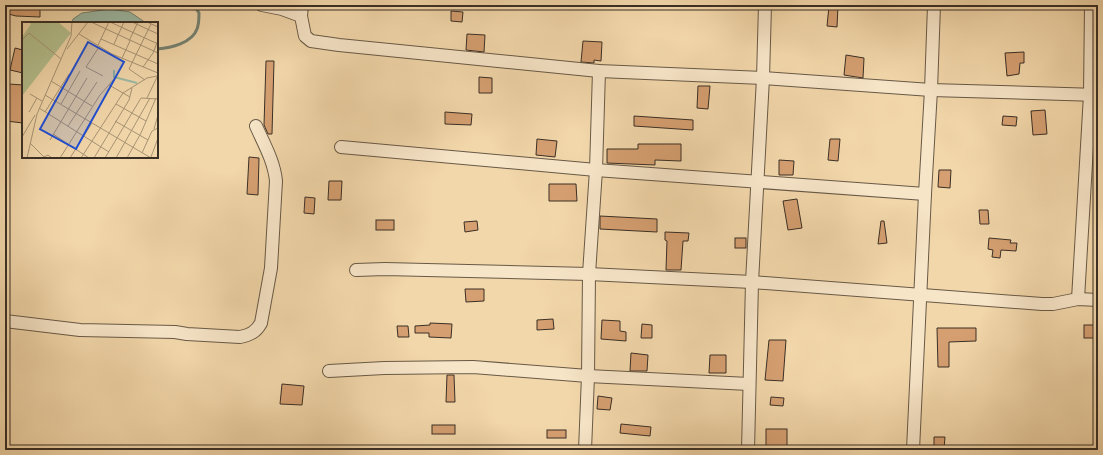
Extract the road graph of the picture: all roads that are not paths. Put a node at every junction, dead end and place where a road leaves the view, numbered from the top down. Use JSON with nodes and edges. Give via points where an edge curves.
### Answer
{"nodes":[{"id":1,"x":262,"y":5,"type":"edge"},
{"id":2,"x":765,"y":5,"type":"edge"},
{"id":3,"x":934,"y":5,"type":"edge"},
{"id":4,"x":1091,"y":5,"type":"edge"},
{"id":5,"x":302,"y":11,"type":"edge"},
{"id":6,"x":599,"y":71,"type":"junction"},
{"id":7,"x":763,"y":78,"type":"junction"},
{"id":8,"x":932,"y":90,"type":"junction"},
{"id":9,"x":1094,"y":95,"type":"edge"},
{"id":10,"x":256,"y":126,"type":"dead end"},
{"id":11,"x":341,"y":147,"type":"dead end"},
{"id":12,"x":596,"y":170,"type":"junction"},
{"id":13,"x":757,"y":183,"type":"junction"},
{"id":14,"x":925,"y":194,"type":"junction"},
{"id":15,"x":356,"y":270,"type":"dead end"},
{"id":16,"x":589,"y":274,"type":"junction"},
{"id":17,"x":752,"y":282,"type":"junction"},
{"id":18,"x":920,"y":295,"type":"junction"},
{"id":19,"x":1078,"y":300,"type":"junction"},
{"id":20,"x":1098,"y":300,"type":"edge"},
{"id":21,"x":5,"y":321,"type":"edge"},
{"id":22,"x":328,"y":371,"type":"dead end"},
{"id":23,"x":588,"y":376,"type":"junction"},
{"id":24,"x":749,"y":384,"type":"junction"},
{"id":25,"x":585,"y":450,"type":"edge"},
{"id":26,"x":748,"y":450,"type":"edge"},
{"id":27,"x":913,"y":450,"type":"edge"}],
"edges":[{"from":1,"to":5,"type":"street"},
{"from":2,"to":7,"type":"street"},
{"from":3,"to":8,"type":"street"},
{"from":4,"to":9,"type":"street"},
{"from":5,"to":6,"type":"street","via":[[305,36],[311,41]]},
{"from":6,"to":7,"type":"street"},
{"from":6,"to":12,"type":"street"},
{"from":7,"to":8,"type":"street"},
{"from":7,"to":13,"type":"street"},
{"from":8,"to":9,"type":"street"},
{"from":8,"to":14,"type":"street"},
{"from":9,"to":19,"type":"street"},
{"from":10,"to":21,"type":"street","via":[[273,165],[276,181],[271,268],[261,323],[257,330],[240,337],[174,332],[85,330]]},
{"from":11,"to":12,"type":"street"},
{"from":12,"to":13,"type":"street"},
{"from":12,"to":16,"type":"street"},
{"from":13,"to":14,"type":"street"},
{"from":13,"to":17,"type":"street"},
{"from":14,"to":18,"type":"street"},
{"from":15,"to":16,"type":"street"},
{"from":16,"to":17,"type":"street"},
{"from":16,"to":23,"type":"street"},
{"from":17,"to":18,"type":"street"},
{"from":17,"to":24,"type":"street"},
{"from":18,"to":19,"type":"street","via":[[1042,304]]},
{"from":18,"to":27,"type":"street"},
{"from":19,"to":20,"type":"street"},
{"from":22,"to":23,"type":"street","via":[[473,367]]},
{"from":23,"to":24,"type":"street"},
{"from":23,"to":25,"type":"street"},
{"from":24,"to":26,"type":"street"}]}
